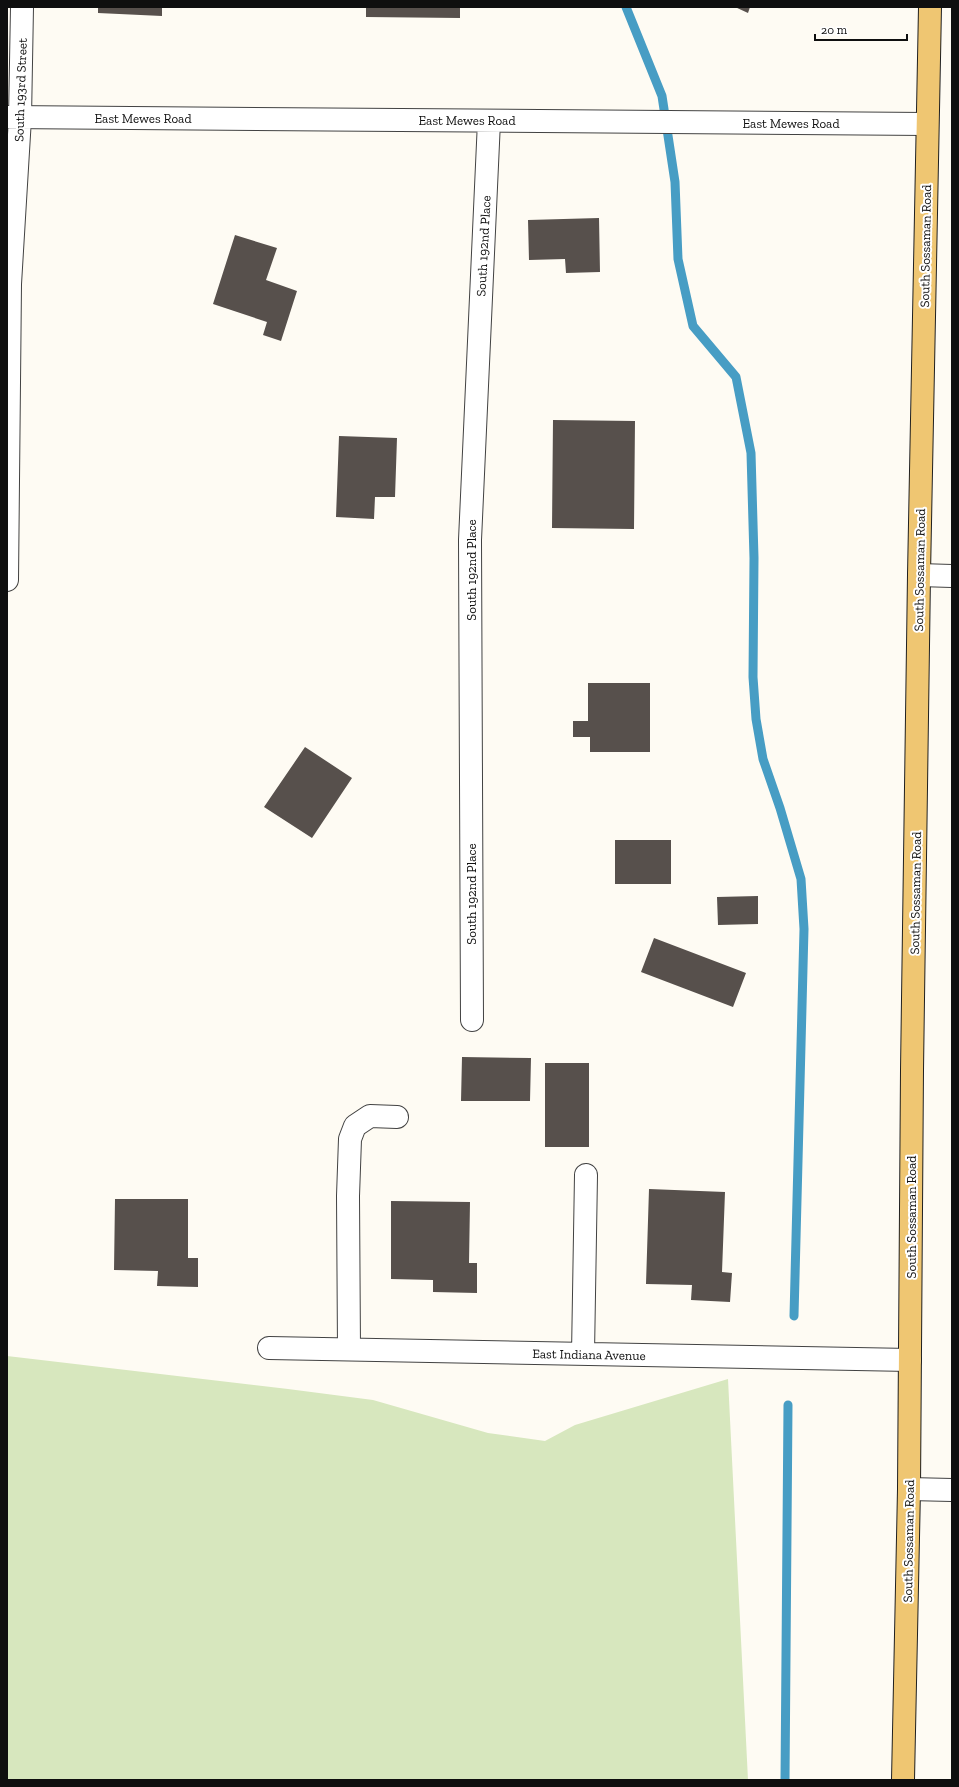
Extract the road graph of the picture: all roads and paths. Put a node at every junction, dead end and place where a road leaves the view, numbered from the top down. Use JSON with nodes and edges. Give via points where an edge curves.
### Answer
{"nodes":[{"id":1,"x":22,"y":7,"type":"edge"},
{"id":2,"x":930,"y":7,"type":"edge"},
{"id":3,"x":13,"y":117,"type":"edge"},
{"id":4,"x":489,"y":121,"type":"junction"},
{"id":5,"x":928,"y":124,"type":"junction"},
{"id":6,"x":919,"y":575,"type":"junction"},
{"id":7,"x":952,"y":576,"type":"edge"},
{"id":8,"x":8,"y":580,"type":"edge"},
{"id":9,"x":472,"y":1020,"type":"dead end"},
{"id":10,"x":397,"y":1117,"type":"dead end"},
{"id":11,"x":586,"y":1175,"type":"dead end"},
{"id":12,"x":269,"y":1348,"type":"dead end"},
{"id":13,"x":349,"y":1349,"type":"junction"},
{"id":14,"x":583,"y":1354,"type":"junction"},
{"id":15,"x":910,"y":1360,"type":"junction"},
{"id":16,"x":909,"y":1489,"type":"junction"},
{"id":17,"x":952,"y":1490,"type":"edge"},
{"id":18,"x":903,"y":1780,"type":"edge"}],
"edges":[{"from":1,"to":3,"type":"street","name":"South 193rd Street"},
{"from":2,"to":5,"type":"main road","name":"South Sossaman Road"},
{"from":3,"to":4,"type":"street","name":"East Mewes Road"},
{"from":3,"to":8,"type":"street","name":"South 193rd Street"},
{"from":4,"to":5,"type":"street","name":"East Mewes Road"},
{"from":4,"to":9,"type":"street","name":"South 192nd Place","via":[[470,540]]},
{"from":5,"to":6,"type":"main road","name":"South Sossaman Road"},
{"from":6,"to":7,"type":"street"},
{"from":6,"to":15,"type":"main road","name":"South Sossaman Road"},
{"from":10,"to":13,"type":"street","via":[[370,1116],[355,1126],[350,1139]]},
{"from":11,"to":14,"type":"street"},
{"from":12,"to":13,"type":"street","name":"East Indiana Avenue"},
{"from":13,"to":14,"type":"street","name":"East Indiana Avenue"},
{"from":14,"to":15,"type":"street","name":"East Indiana Avenue"},
{"from":15,"to":16,"type":"main road","name":"South Sossaman Road"},
{"from":16,"to":17,"type":"street"},
{"from":16,"to":18,"type":"main road","name":"South Sossaman Road"}]}
